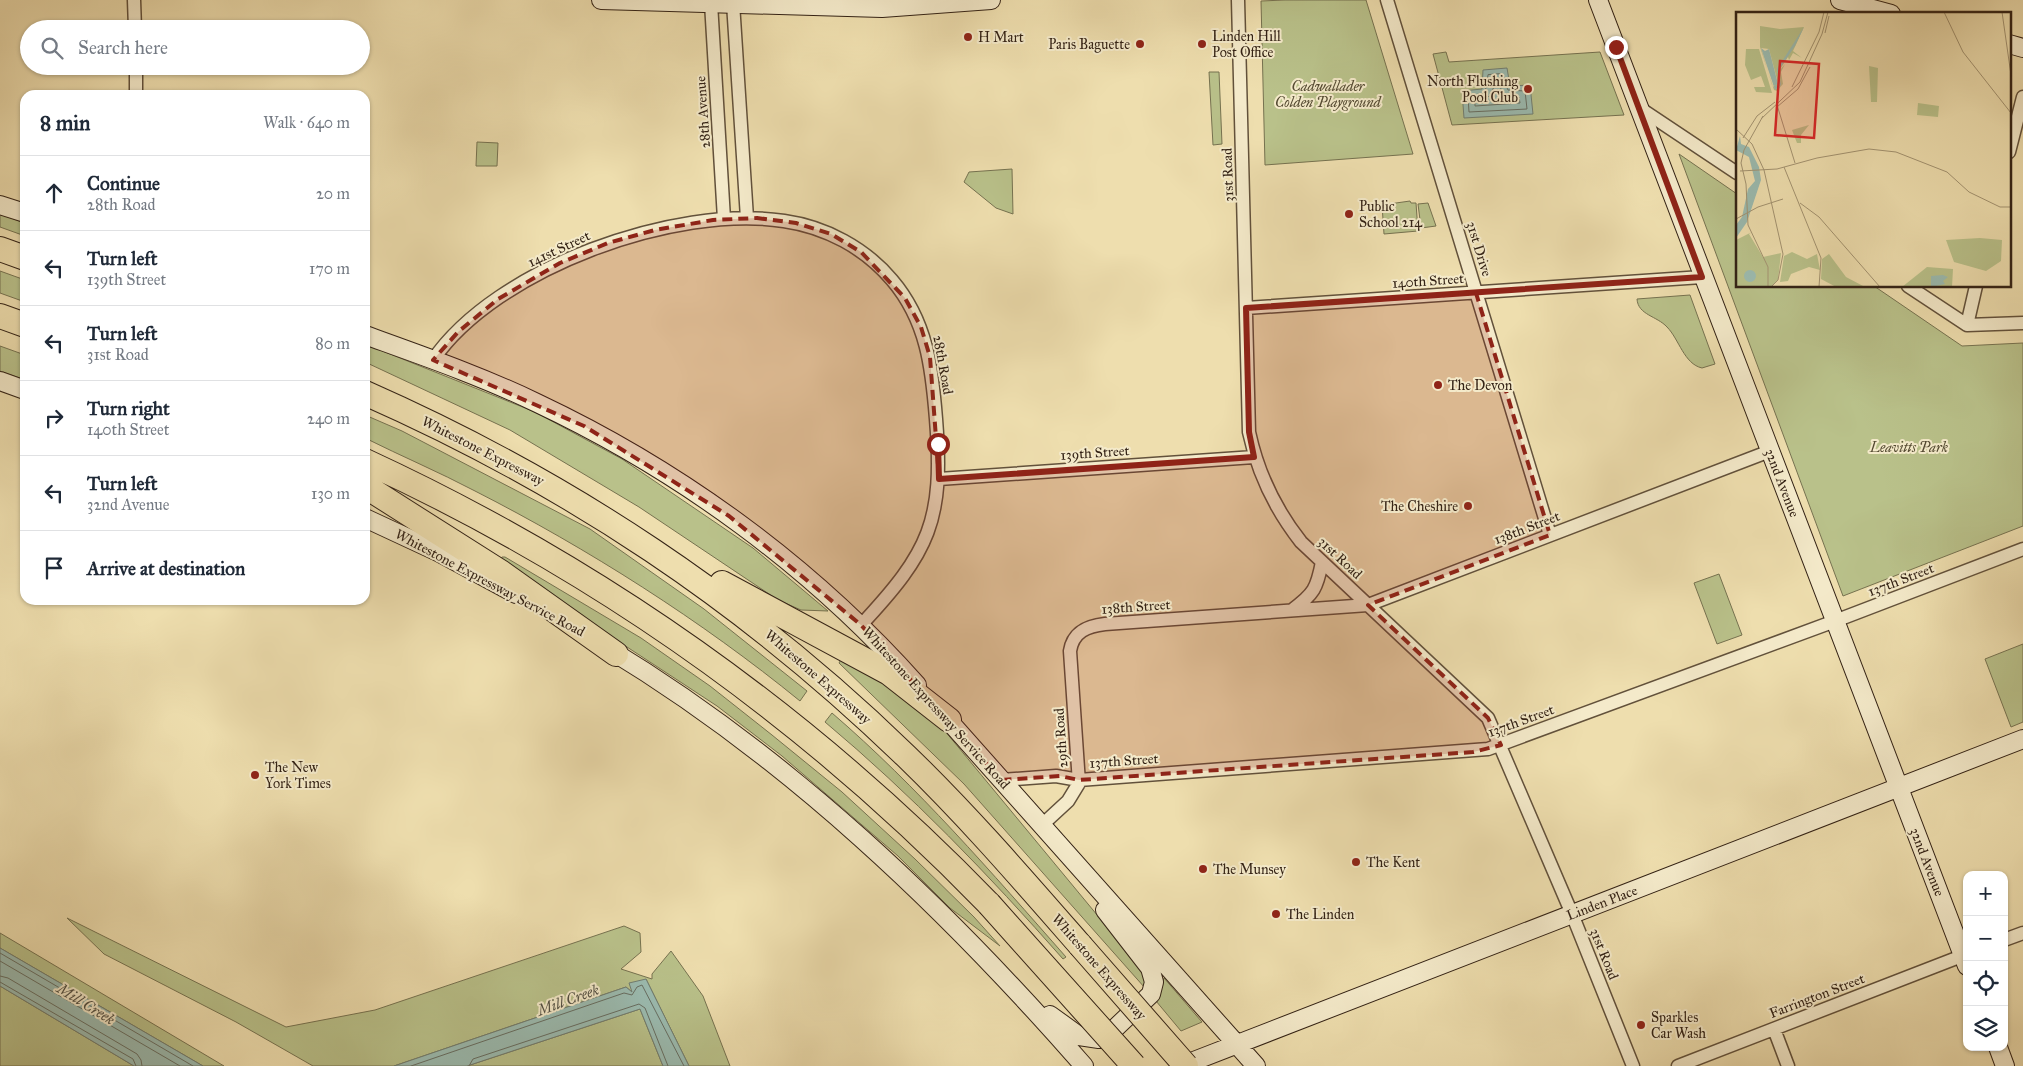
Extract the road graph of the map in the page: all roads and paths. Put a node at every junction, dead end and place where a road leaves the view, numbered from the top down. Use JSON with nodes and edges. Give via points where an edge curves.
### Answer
{"nodes":[{"id":1,"x":134,"y":0,"type":"edge"},
{"id":2,"x":601,"y":0,"type":"edge"},
{"id":3,"x":991,"y":0,"type":"edge"},
{"id":4,"x":1238,"y":0,"type":"edge"},
{"id":5,"x":1387,"y":0,"type":"edge"},
{"id":6,"x":1598,"y":0,"type":"edge"},
{"id":7,"x":1840,"y":0,"type":"edge"},
{"id":8,"x":711,"y":3,"type":"junction"},
{"id":9,"x":733,"y":3,"type":"junction"},
{"id":10,"x":882,"y":4,"type":"edge"},
{"id":11,"x":1884,"y":12,"type":"edge"},
{"id":12,"x":135,"y":20,"type":"edge"},
{"id":13,"x":2010,"y":44,"type":"edge"},
{"id":14,"x":2023,"y":48,"type":"edge"},
{"id":15,"x":136,"y":75,"type":"edge"},
{"id":16,"x":136,"y":90,"type":"edge"},
{"id":17,"x":2023,"y":97,"type":"edge"},
{"id":18,"x":1638,"y":107,"type":"junction"},
{"id":19,"x":2010,"y":148,"type":"edge"},
{"id":20,"x":1736,"y":172,"type":"edge"},
{"id":21,"x":0,"y":205,"type":"edge"},
{"id":22,"x":20,"y":211,"type":"edge"},
{"id":23,"x":747,"y":218,"type":"junction"},
{"id":24,"x":724,"y":220,"type":"junction"},
{"id":25,"x":0,"y":249,"type":"edge"},
{"id":26,"x":20,"y":256,"type":"edge"},
{"id":27,"x":1702,"y":277,"type":"junction"},
{"id":28,"x":1911,"y":288,"type":"edge"},
{"id":29,"x":1976,"y":288,"type":"edge"},
{"id":30,"x":1476,"y":293,"type":"junction"},
{"id":31,"x":1246,"y":308,"type":"junction"},
{"id":32,"x":0,"y":316,"type":"edge"},
{"id":33,"x":20,"y":323,"type":"edge"},
{"id":34,"x":2023,"y":323,"type":"edge"},
{"id":35,"x":1967,"y":325,"type":"junction"},
{"id":36,"x":370,"y":336,"type":"edge"},
{"id":37,"x":433,"y":360,"type":"junction"},
{"id":38,"x":0,"y":381,"type":"edge"},
{"id":39,"x":20,"y":388,"type":"edge"},
{"id":40,"x":370,"y":395,"type":"edge"},
{"id":41,"x":1770,"y":451,"type":"junction"},
{"id":42,"x":1254,"y":457,"type":"junction"},
{"id":43,"x":370,"y":463,"type":"edge"},
{"id":44,"x":939,"y":479,"type":"junction"},
{"id":45,"x":370,"y":489,"type":"edge"},
{"id":46,"x":597,"y":513,"type":"junction"},
{"id":47,"x":370,"y":520,"type":"edge"},
{"id":48,"x":1550,"y":535,"type":"junction"},
{"id":49,"x":2023,"y":549,"type":"edge"},
{"id":50,"x":1322,"y":562,"type":"junction"},
{"id":51,"x":1368,"y":605,"type":"junction"},
{"id":52,"x":1290,"y":611,"type":"junction"},
{"id":53,"x":1835,"y":621,"type":"junction"},
{"id":54,"x":861,"y":625,"type":"junction"},
{"id":55,"x":1077,"y":635,"type":"joint"},
{"id":56,"x":616,"y":654,"type":"junction"},
{"id":57,"x":949,"y":720,"type":"junction"},
{"id":58,"x":2023,"y":739,"type":"edge"},
{"id":59,"x":1501,"y":745,"type":"junction"},
{"id":60,"x":1001,"y":780,"type":"junction"},
{"id":61,"x":1079,"y":780,"type":"junction"},
{"id":62,"x":1898,"y":788,"type":"junction"},
{"id":63,"x":1042,"y":825,"type":"junction"},
{"id":64,"x":1081,"y":870,"type":"junction"},
{"id":65,"x":1572,"y":914,"type":"junction"},
{"id":66,"x":2023,"y":933,"type":"edge"},
{"id":67,"x":2008,"y":939,"type":"edge"},
{"id":68,"x":1963,"y":954,"type":"edge"},
{"id":69,"x":1963,"y":960,"type":"edge"},
{"id":70,"x":1017,"y":991,"type":"junction"},
{"id":71,"x":1774,"y":1029,"type":"junction"},
{"id":72,"x":1237,"y":1043,"type":"junction"},
{"id":73,"x":1999,"y":1051,"type":"edge"},
{"id":74,"x":1084,"y":1066,"type":"edge"},
{"id":75,"x":1134,"y":1066,"type":"edge"},
{"id":76,"x":1181,"y":1066,"type":"edge"},
{"id":77,"x":1186,"y":1066,"type":"edge"},
{"id":78,"x":1256,"y":1066,"type":"edge"},
{"id":79,"x":1633,"y":1066,"type":"edge"},
{"id":80,"x":1678,"y":1066,"type":"edge"},
{"id":81,"x":1788,"y":1066,"type":"edge"},
{"id":82,"x":2005,"y":1066,"type":"edge"}],
"edges":[{"from":1,"to":12,"type":"street"},
{"from":2,"to":8,"type":"main road"},
{"from":3,"to":10,"type":"main road"},
{"from":4,"to":31,"type":"street","name":"31st Road"},
{"from":5,"to":30,"type":"street","name":"31st Drive"},
{"from":6,"to":18,"type":"main road","name":"32nd Avenue"},
{"from":7,"to":11,"type":"main road"},
{"from":8,"to":9,"type":"main road"},
{"from":8,"to":24,"type":"street","name":"28th Avenue"},
{"from":9,"to":10,"type":"main road"},
{"from":9,"to":23,"type":"street"},
{"from":13,"to":14,"type":"main road"},
{"from":15,"to":16,"type":"street"},
{"from":17,"to":19,"type":"street"},
{"from":18,"to":20,"type":"street"},
{"from":18,"to":27,"type":"main road","name":"32nd Avenue"},
{"from":21,"to":22,"type":"main road"},
{"from":23,"to":24,"type":"street","name":"28th Road"},
{"from":23,"to":44,"type":"street","name":"28th Road","via":[[796,223],[838,238],[868,257],[899,289],[916,317],[930,357]]},
{"from":24,"to":37,"type":"street","name":"141st Street","via":[[647,232],[608,243],[560,263],[488,307],[458,332]]},
{"from":25,"to":26,"type":"highway"},
{"from":27,"to":30,"type":"street","name":"140th Street"},
{"from":27,"to":41,"type":"main road","name":"32nd Avenue"},
{"from":28,"to":35,"type":"street"},
{"from":29,"to":35,"type":"street"},
{"from":30,"to":31,"type":"street","name":"140th Street"},
{"from":30,"to":48,"type":"street","name":"31st Drive"},
{"from":31,"to":42,"type":"street","name":"31st Road","via":[[1249,432]]},
{"from":32,"to":33,"type":"highway"},
{"from":34,"to":35,"type":"street"},
{"from":36,"to":37,"type":"main road","name":"Whitestone Expressway Service Road"},
{"from":37,"to":54,"type":"main road","name":"Whitestone Expressway Service Road","via":[[538,403],[656,467],[742,525]]},
{"from":38,"to":39,"type":"main road"},
{"from":40,"to":46,"type":"highway","name":"Whitestone Expressway","via":[[496,455]]},
{"from":41,"to":48,"type":"street","name":"138th Street"},
{"from":41,"to":53,"type":"main road","name":"32nd Avenue"},
{"from":42,"to":44,"type":"street","name":"139th Street"},
{"from":42,"to":50,"type":"street","name":"31st Road","via":[[1283,520]]},
{"from":43,"to":75,"type":"highway","bridge":true,"via":[[455,505],[549,557],[639,612],[782,714],[852,772],[924,839],[989,904]]},
{"from":44,"to":54,"type":"street","name":"28th Road","via":[[932,523],[920,552],[896,586]]},
{"from":45,"to":56,"type":"highway","via":[[502,572]]},
{"from":46,"to":57,"type":"highway","via":[[889,673]]},
{"from":46,"to":77,"type":"highway","name":"Whitestone Expressway","bridge":true,"via":[[712,591],[854,707],[960,810]]},
{"from":47,"to":56,"type":"main road","name":"Whitestone Expressway Service Road","via":[[505,588]]},
{"from":48,"to":51,"type":"street","name":"138th Street"},
{"from":49,"to":53,"type":"street","name":"137th Street"},
{"from":50,"to":51,"type":"street","name":"31st Road"},
{"from":50,"to":52,"type":"street","via":[[1317,588],[1308,599]]},
{"from":51,"to":52,"type":"street","name":"138th Street"},
{"from":51,"to":59,"type":"street","name":"31st Road","via":[[1488,718]]},
{"from":52,"to":55,"type":"street","name":"138th Street","via":[[1098,624]]},
{"from":53,"to":59,"type":"street","name":"137th Street"},
{"from":53,"to":62,"type":"main road","name":"32nd Avenue"},
{"from":54,"to":57,"type":"main road","name":"Whitestone Expressway Service Road"},
{"from":55,"to":61,"type":"street","name":"29th Road","via":[[1070,655]]},
{"from":56,"to":70,"type":"main road","name":"Whitestone Expressway Service Road","via":[[710,717],[830,811],[921,892]]},
{"from":57,"to":60,"type":"main road","name":"Whitestone Expressway Service Road"},
{"from":58,"to":62,"type":"main road","name":"Linden Place"},
{"from":59,"to":61,"type":"street","name":"137th Street","via":[[1473,752]]},
{"from":59,"to":65,"type":"street","name":"31st Road"},
{"from":60,"to":61,"type":"street","name":"137th Street","via":[[1056,776]]},
{"from":60,"to":63,"type":"main road","name":"Whitestone Expressway Service Road"},
{"from":61,"to":63,"type":"street","name":"29th Road","via":[[1071,798]]},
{"from":62,"to":65,"type":"main road","name":"Linden Place"},
{"from":62,"to":68,"type":"main road","name":"32nd Avenue"},
{"from":63,"to":64,"type":"main road","name":"Whitestone Expressway Service Road"},
{"from":64,"to":70,"type":"main road","via":[[1110,920],[1150,968],[1154,982],[1151,994],[1108,1035],[1095,1040],[1074,1033]]},
{"from":64,"to":72,"type":"main road","name":"Whitestone Expressway Service Road"},
{"from":65,"to":72,"type":"main road","name":"Linden Place"},
{"from":65,"to":79,"type":"street","name":"31st Road"},
{"from":66,"to":67,"type":"street"},
{"from":69,"to":71,"type":"street","name":"Farrington Street"},
{"from":70,"to":74,"type":"main road","name":"Whitestone Expressway Service Road"},
{"from":71,"to":80,"type":"street","name":"Farrington Street"},
{"from":71,"to":81,"type":"street"},
{"from":72,"to":76,"type":"main road","name":"Linden Place"},
{"from":72,"to":78,"type":"main road","name":"Whitestone Expressway Service Road"},
{"from":73,"to":82,"type":"main road"}]}
